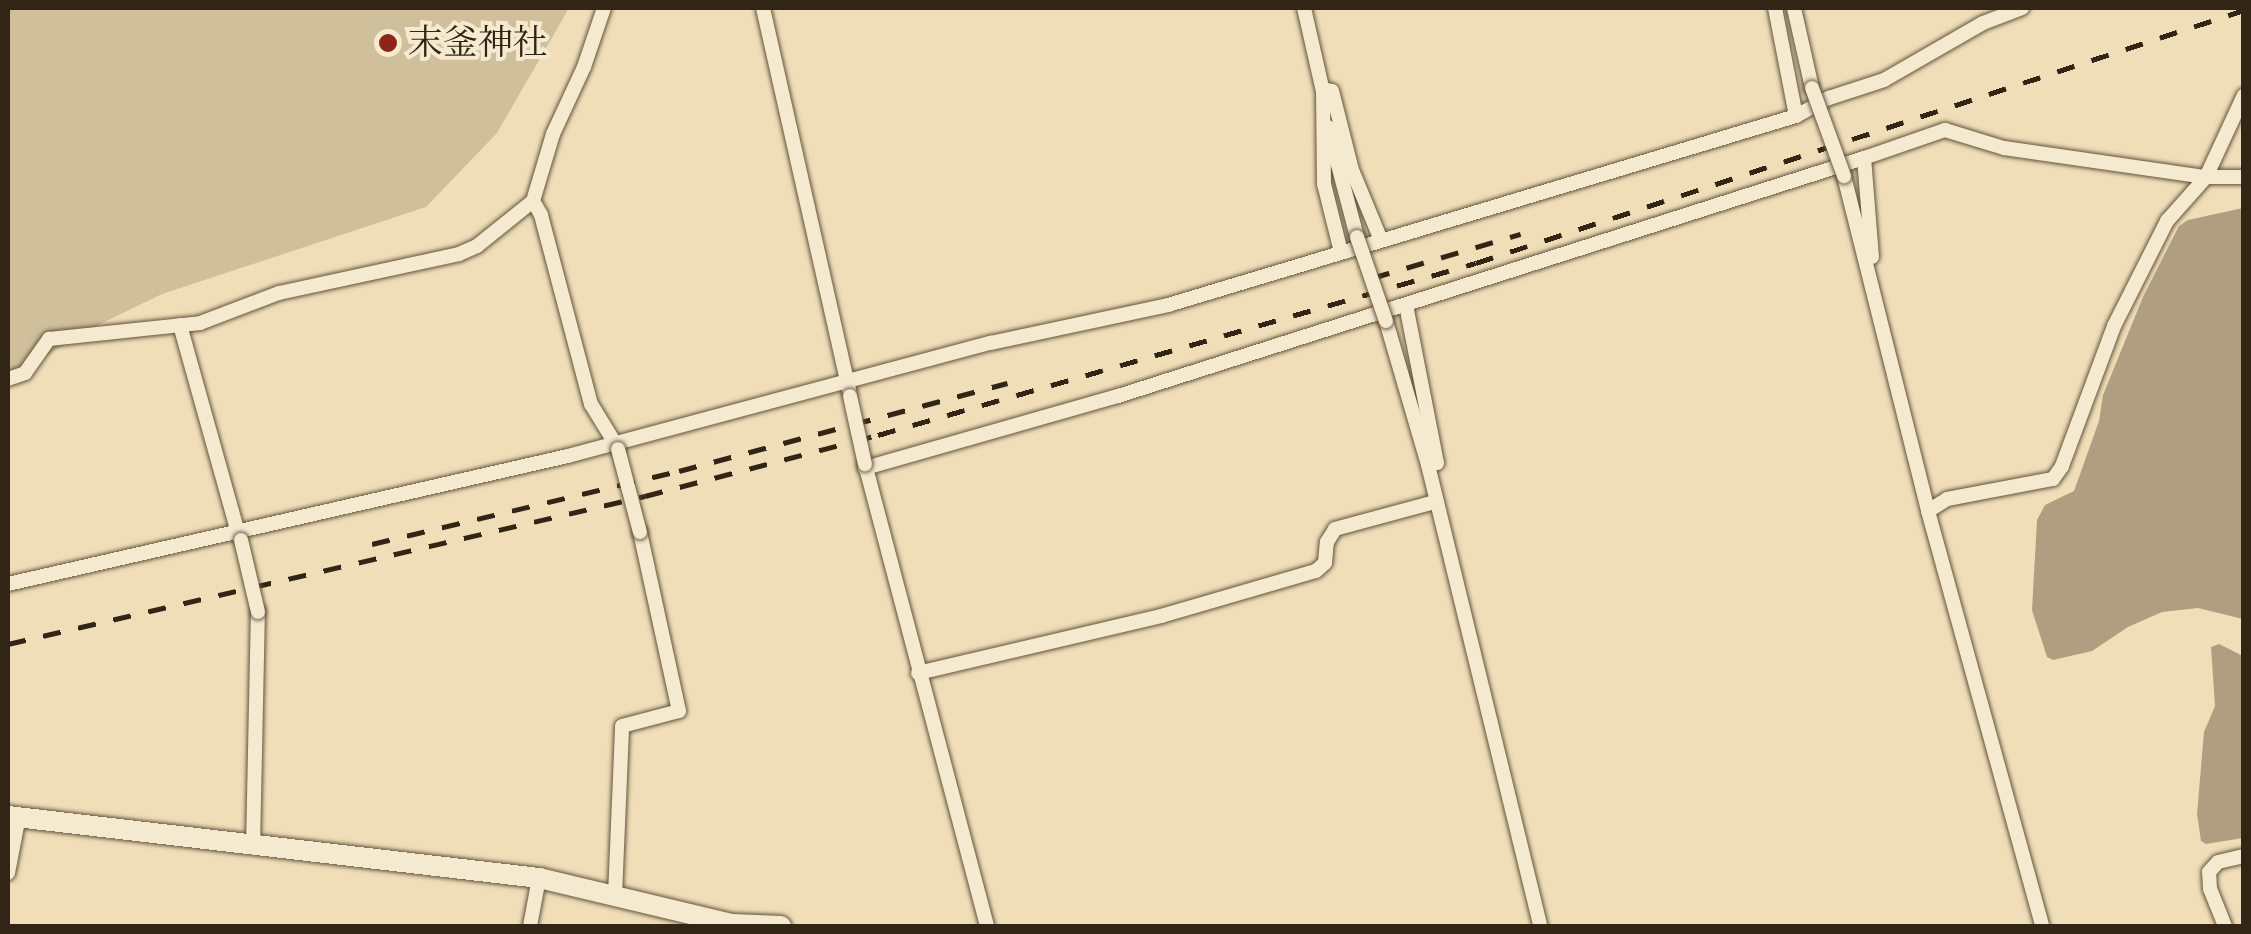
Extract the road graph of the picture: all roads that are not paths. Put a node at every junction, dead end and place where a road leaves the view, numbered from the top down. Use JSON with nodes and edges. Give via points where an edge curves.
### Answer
{"nodes":[{"id":1,"x":604,"y":8,"type":"edge"},
{"id":2,"x":763,"y":8,"type":"edge"},
{"id":3,"x":1304,"y":8,"type":"edge"},
{"id":4,"x":1775,"y":8,"type":"edge"},
{"id":5,"x":1794,"y":8,"type":"edge"},
{"id":6,"x":2022,"y":8,"type":"edge"},
{"id":7,"x":1323,"y":90,"type":"junction"},
{"id":8,"x":2244,"y":96,"type":"edge"},
{"id":9,"x":1796,"y":116,"type":"junction"},
{"id":10,"x":1864,"y":158,"type":"junction"},
{"id":11,"x":2206,"y":177,"type":"junction"},
{"id":12,"x":2244,"y":177,"type":"edge"},
{"id":13,"x":533,"y":201,"type":"junction"},
{"id":14,"x":1381,"y":240,"type":"junction"},
{"id":15,"x":1341,"y":252,"type":"junction"},
{"id":16,"x":1875,"y":292,"type":"junction"},
{"id":17,"x":1406,"y":305,"type":"junction"},
{"id":18,"x":180,"y":325,"type":"junction"},
{"id":19,"x":8,"y":379,"type":"edge"},
{"id":20,"x":848,"y":389,"type":"junction"},
{"id":21,"x":618,"y":446,"type":"junction"},
{"id":22,"x":1428,"y":465,"type":"junction"},
{"id":23,"x":865,"y":466,"type":"junction"},
{"id":24,"x":1435,"y":502,"type":"junction"},
{"id":25,"x":1928,"y":510,"type":"junction"},
{"id":26,"x":239,"y":536,"type":"junction"},
{"id":27,"x":8,"y":584,"type":"edge"},
{"id":28,"x":918,"y":672,"type":"junction"},
{"id":29,"x":13,"y":816,"type":"edge"},
{"id":30,"x":253,"y":847,"type":"junction"},
{"id":31,"x":2244,"y":856,"type":"edge"},
{"id":32,"x":8,"y":874,"type":"edge"},
{"id":33,"x":539,"y":878,"type":"junction"},
{"id":34,"x":615,"y":896,"type":"junction"},
{"id":35,"x":530,"y":926,"type":"edge"},
{"id":36,"x":781,"y":926,"type":"edge"},
{"id":37,"x":987,"y":926,"type":"edge"},
{"id":38,"x":1540,"y":926,"type":"edge"},
{"id":39,"x":2042,"y":926,"type":"edge"},
{"id":40,"x":2224,"y":926,"type":"edge"}],
"edges":[{"from":1,"to":13,"type":"street","via":[[552,134]]},
{"from":2,"to":20,"type":"street"},
{"from":3,"to":7,"type":"street"},
{"from":4,"to":9,"type":"street"},
{"from":5,"to":16,"type":"street","bridge":true},
{"from":6,"to":9,"type":"street","via":[[1884,80]]},
{"from":7,"to":14,"type":"street","via":[[1332,91],[1352,170]]},
{"from":7,"to":15,"type":"street","via":[[1324,184]]},
{"from":7,"to":22,"type":"street","bridge":true,"via":[[1357,238]]},
{"from":8,"to":11,"type":"street"},
{"from":9,"to":14,"type":"street"},
{"from":10,"to":11,"type":"street","via":[[1945,130],[2004,148]]},
{"from":10,"to":16,"type":"street"},
{"from":10,"to":17,"type":"street"},
{"from":11,"to":12,"type":"street"},
{"from":11,"to":25,"type":"street","via":[[2167,220],[2114,326],[2053,479],[1947,499]]},
{"from":13,"to":18,"type":"street","via":[[459,254],[362,272]]},
{"from":13,"to":21,"type":"street","via":[[592,404]]},
{"from":14,"to":15,"type":"street"},
{"from":15,"to":20,"type":"street","via":[[1168,305],[991,343]]},
{"from":16,"to":25,"type":"street"},
{"from":17,"to":22,"type":"street","via":[[1437,463]]},
{"from":17,"to":23,"type":"street","via":[[1118,396]]},
{"from":18,"to":19,"type":"street","via":[[49,338],[25,373]]},
{"from":18,"to":26,"type":"street"},
{"from":20,"to":21,"type":"street"},
{"from":20,"to":23,"type":"street","bridge":true},
{"from":21,"to":26,"type":"street"},
{"from":21,"to":34,"type":"street","bridge":true,"via":[[679,711],[622,726]]},
{"from":22,"to":24,"type":"street"},
{"from":23,"to":28,"type":"street"},
{"from":24,"to":28,"type":"street","via":[[1335,529],[1325,564],[1316,571],[1161,616]]},
{"from":24,"to":38,"type":"street"},
{"from":25,"to":39,"type":"street"},
{"from":26,"to":27,"type":"street"},
{"from":26,"to":30,"type":"street","bridge":true,"via":[[258,612]]},
{"from":28,"to":37,"type":"street"},
{"from":29,"to":30,"type":"street"},
{"from":29,"to":32,"type":"street"},
{"from":30,"to":33,"type":"street"},
{"from":31,"to":40,"type":"street","via":[[2218,862],[2210,872]]},
{"from":33,"to":34,"type":"street"},
{"from":33,"to":35,"type":"street"},
{"from":34,"to":36,"type":"street","via":[[732,924]]}]}
